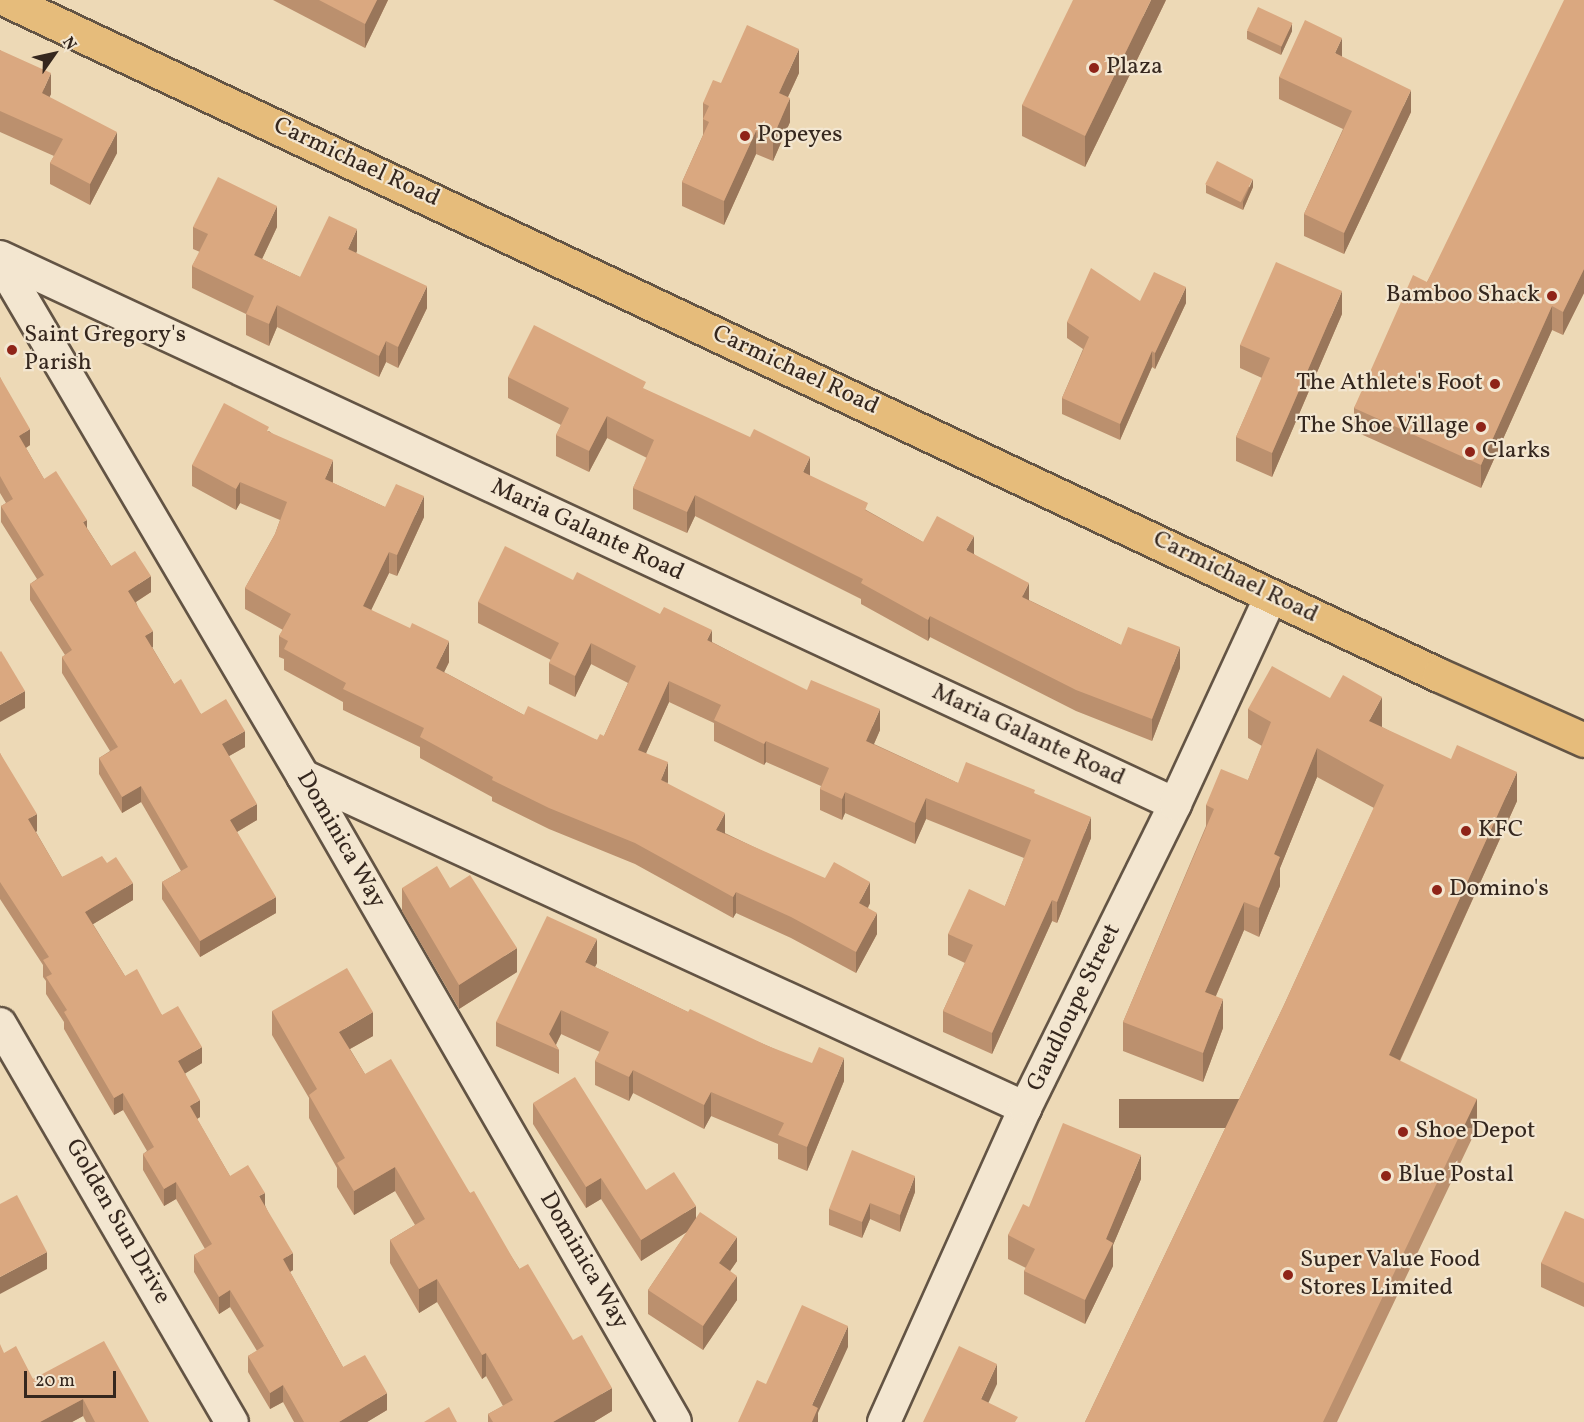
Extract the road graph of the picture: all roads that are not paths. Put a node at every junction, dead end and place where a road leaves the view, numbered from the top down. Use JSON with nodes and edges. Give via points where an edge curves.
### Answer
{"nodes":[{"id":1,"x":7,"y":0,"type":"edge"},
{"id":2,"x":0,"y":259,"type":"edge"},
{"id":3,"x":1271,"y":596,"type":"junction"},
{"id":4,"x":1584,"y":740,"type":"edge"},
{"id":5,"x":303,"y":776,"type":"junction"},
{"id":6,"x":1175,"y":804,"type":"junction"},
{"id":7,"x":0,"y":1024,"type":"edge"},
{"id":8,"x":1026,"y":1108,"type":"junction"},
{"id":9,"x":232,"y":1422,"type":"edge"},
{"id":10,"x":675,"y":1422,"type":"edge"},
{"id":11,"x":884,"y":1422,"type":"edge"}],
"edges":[{"from":1,"to":3,"type":"main road","name":"Carmichael Road"},
{"from":2,"to":5,"type":"street","name":"Dominica Way"},
{"from":2,"to":6,"type":"street","name":"Maria Galante Road"},
{"from":3,"to":4,"type":"main road","name":"Carmichael Road"},
{"from":3,"to":6,"type":"street","name":"Gaudloupe Street"},
{"from":5,"to":8,"type":"street"},
{"from":5,"to":10,"type":"street","name":"Dominica Way"},
{"from":6,"to":8,"type":"street","name":"Gaudloupe Street"},
{"from":7,"to":9,"type":"street","name":"Golden Sun Drive"},
{"from":8,"to":11,"type":"street","name":"Gaudloupe Street"}]}
